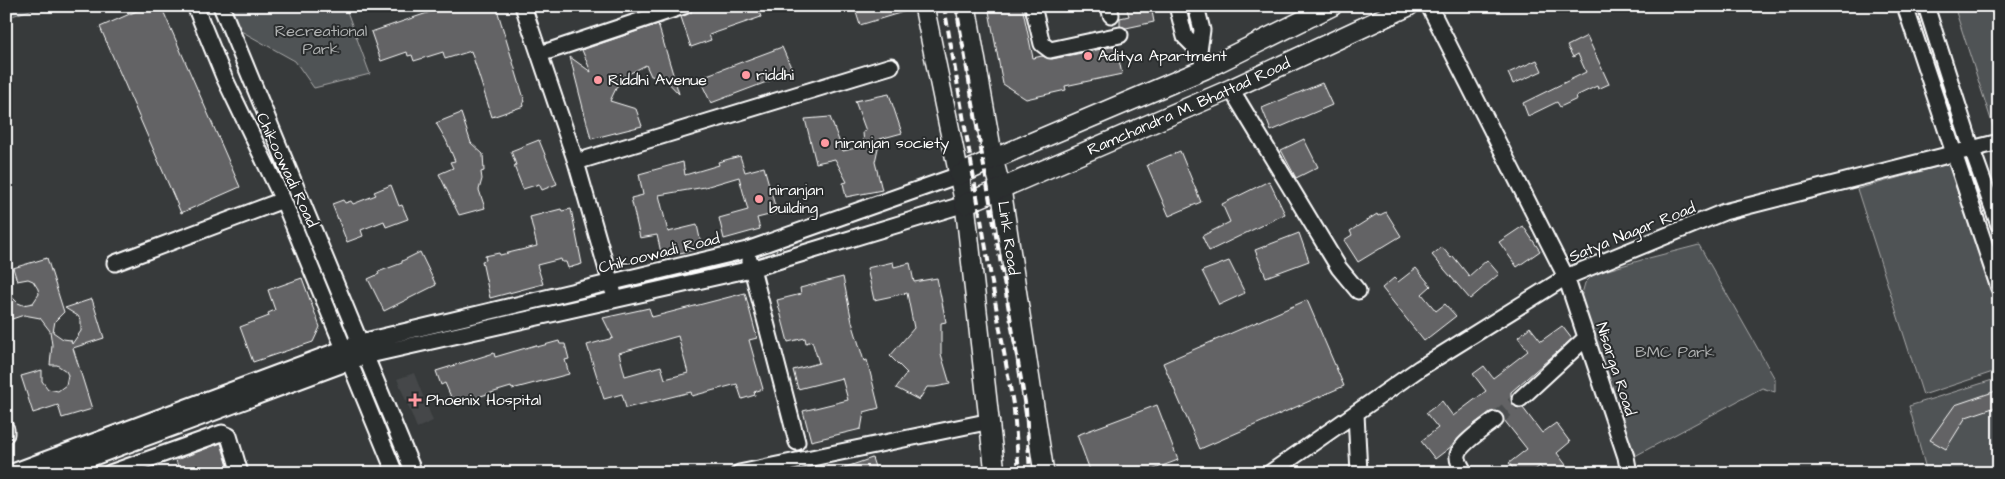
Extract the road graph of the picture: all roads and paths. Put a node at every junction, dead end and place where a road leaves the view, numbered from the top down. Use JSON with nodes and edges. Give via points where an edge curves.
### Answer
{"nodes":[{"id":1,"x":195,"y":6,"type":"edge"},
{"id":2,"x":221,"y":6,"type":"edge"},
{"id":3,"x":523,"y":6,"type":"edge"},
{"id":4,"x":684,"y":6,"type":"edge"},
{"id":5,"x":924,"y":6,"type":"edge"},
{"id":6,"x":966,"y":6,"type":"edge"},
{"id":7,"x":1033,"y":6,"type":"edge"},
{"id":8,"x":1177,"y":6,"type":"edge"},
{"id":9,"x":1196,"y":6,"type":"edge"},
{"id":10,"x":1332,"y":6,"type":"edge"},
{"id":11,"x":1409,"y":6,"type":"edge"},
{"id":12,"x":1429,"y":6,"type":"edge"},
{"id":13,"x":1905,"y":6,"type":"edge"},
{"id":14,"x":1926,"y":6,"type":"edge"},
{"id":15,"x":1120,"y":35,"type":"dead end"},
{"id":16,"x":1199,"y":51,"type":"junction"},
{"id":17,"x":540,"y":54,"type":"junction"},
{"id":18,"x":891,"y":66,"type":"dead end"},
{"id":19,"x":1206,"y":69,"type":"junction"},
{"id":20,"x":1231,"y":89,"type":"junction"},
{"id":21,"x":1999,"y":142,"type":"edge"},
{"id":22,"x":1023,"y":146,"type":"junction"},
{"id":23,"x":1972,"y":150,"type":"junction"},
{"id":24,"x":1953,"y":155,"type":"junction"},
{"id":25,"x":993,"y":159,"type":"junction"},
{"id":26,"x":576,"y":162,"type":"junction"},
{"id":27,"x":959,"y":175,"type":"junction"},
{"id":28,"x":1032,"y":175,"type":"junction"},
{"id":29,"x":1001,"y":189,"type":"junction"},
{"id":30,"x":283,"y":200,"type":"junction"},
{"id":31,"x":965,"y":204,"type":"junction"},
{"id":32,"x":1999,"y":225,"type":"edge"},
{"id":33,"x":747,"y":250,"type":"junction"},
{"id":34,"x":115,"y":263,"type":"dead end"},
{"id":35,"x":751,"y":269,"type":"junction"},
{"id":36,"x":1566,"y":277,"type":"junction"},
{"id":37,"x":610,"y":283,"type":"junction"},
{"id":38,"x":1999,"y":288,"type":"edge"},
{"id":39,"x":1358,"y":291,"type":"dead end"},
{"id":40,"x":615,"y":298,"type":"junction"},
{"id":41,"x":1587,"y":337,"type":"junction"},
{"id":42,"x":363,"y":349,"type":"junction"},
{"id":43,"x":347,"y":355,"type":"junction"},
{"id":44,"x":1520,"y":399,"type":"tunnel mouth"},
{"id":45,"x":1356,"y":414,"type":"junction"},
{"id":46,"x":1496,"y":420,"type":"tunnel mouth"},
{"id":47,"x":991,"y":421,"type":"junction"},
{"id":48,"x":6,"y":429,"type":"edge"},
{"id":49,"x":6,"y":434,"type":"edge"},
{"id":50,"x":797,"y":442,"type":"dead end"},
{"id":51,"x":406,"y":454,"type":"junction"},
{"id":52,"x":94,"y":456,"type":"junction"},
{"id":53,"x":392,"y":466,"type":"edge"},
{"id":54,"x":10,"y":473,"type":"edge"},
{"id":55,"x":51,"y":473,"type":"edge"},
{"id":56,"x":100,"y":473,"type":"edge"},
{"id":57,"x":110,"y":473,"type":"edge"},
{"id":58,"x":240,"y":473,"type":"edge"},
{"id":59,"x":414,"y":473,"type":"edge"},
{"id":60,"x":739,"y":473,"type":"edge"},
{"id":61,"x":995,"y":473,"type":"edge"},
{"id":62,"x":1044,"y":473,"type":"edge"},
{"id":63,"x":1270,"y":473,"type":"edge"},
{"id":64,"x":1359,"y":473,"type":"edge"},
{"id":65,"x":1465,"y":473,"type":"edge"},
{"id":66,"x":1629,"y":473,"type":"edge"}],
"edges":[{"from":1,"to":30,"type":"street","name":"Chikoowadi Road","via":[[224,77]]},
{"from":2,"to":42,"type":"street","name":"Chikoowadi Road"},
{"from":3,"to":17,"type":"street"},
{"from":4,"to":17,"type":"street"},
{"from":5,"to":27,"type":"main road"},
{"from":6,"to":25,"type":"main road","name":"Link Road"},
{"from":7,"to":15,"type":"street","via":[[1042,44],[1050,50]]},
{"from":8,"to":16,"type":"street","via":[[1185,37]]},
{"from":9,"to":16,"type":"street","via":[[1202,30]]},
{"from":10,"to":19,"type":"main road","name":"Ramchandra M. Bhattad Road"},
{"from":11,"to":20,"type":"main road","name":"Ramchandra M. Bhattad Road"},
{"from":12,"to":36,"type":"street","name":"Nisarga Road"},
{"from":13,"to":24,"type":"street"},
{"from":14,"to":23,"type":"street"},
{"from":16,"to":19,"type":"street"},
{"from":17,"to":26,"type":"street"},
{"from":18,"to":26,"type":"street"},
{"from":19,"to":22,"type":"main road","name":"Ramchandra M. Bhattad Road"},
{"from":20,"to":28,"type":"main road","name":"Ramchandra M. Bhattad Road"},
{"from":20,"to":39,"type":"street","via":[[1339,268]]},
{"from":21,"to":23,"type":"street"},
{"from":22,"to":25,"type":"main road","name":"Ramchandra M. Bhattad Road"},
{"from":22,"to":28,"type":"main road"},
{"from":23,"to":24,"type":"street"},
{"from":23,"to":32,"type":"street"},
{"from":24,"to":36,"type":"street","name":"Satya Nagar Road","via":[[1724,212]]},
{"from":24,"to":38,"type":"street"},
{"from":25,"to":27,"type":"main road","name":"Ramchandra M. Bhattad Road"},
{"from":25,"to":29,"type":"main road","name":"Link Road"},
{"from":26,"to":37,"type":"street"},
{"from":27,"to":31,"type":"main road"},
{"from":27,"to":33,"type":"street","name":"Chikoowadi Road"},
{"from":28,"to":29,"type":"main road","name":"Ramchandra M. Bhattad Road"},
{"from":29,"to":31,"type":"main road","name":"Ramchandra M. Bhattad Road"},
{"from":29,"to":62,"type":"main road","name":"Link Road"},
{"from":30,"to":34,"type":"street"},
{"from":30,"to":43,"type":"street","name":"Chikoowadi Road"},
{"from":31,"to":35,"type":"street","name":"Chikoowadi Road"},
{"from":31,"to":47,"type":"main road"},
{"from":33,"to":35,"type":"street"},
{"from":33,"to":37,"type":"street","name":"Chikoowadi Road"},
{"from":35,"to":40,"type":"street","name":"Chikoowadi Road"},
{"from":35,"to":50,"type":"street"},
{"from":36,"to":41,"type":"street","name":"Nisarga Road"},
{"from":36,"to":45,"type":"street","name":"Satya Nagar Road","via":[[1420,368]]},
{"from":37,"to":40,"type":"street"},
{"from":37,"to":42,"type":"street","name":"Chikoowadi Road"},
{"from":40,"to":42,"type":"street","name":"Chikoowadi Road"},
{"from":41,"to":44,"type":"street"},
{"from":41,"to":66,"type":"street","name":"Nisarga Road"},
{"from":42,"to":43,"type":"street","name":"Chikoowadi Road"},
{"from":42,"to":51,"type":"street","name":"Chikoowadi Road"},
{"from":43,"to":52,"type":"street","name":"Chikoowadi Road"},
{"from":43,"to":53,"type":"street","name":"Chikoowadi Road"},
{"from":43,"to":54,"type":"street","name":"Chikoowadi Road"},
{"from":45,"to":63,"type":"street","name":"Satya Nagar Road"},
{"from":45,"to":64,"type":"street"},
{"from":46,"to":65,"type":"street","via":[[1458,453]]},
{"from":47,"to":60,"type":"street"},
{"from":47,"to":61,"type":"main road"},
{"from":48,"to":49,"type":"street"},
{"from":51,"to":53,"type":"street"},
{"from":51,"to":59,"type":"street","name":"Chikoowadi Road"},
{"from":52,"to":55,"type":"street","name":"Chikoowadi Road"},
{"from":52,"to":56,"type":"street"},
{"from":57,"to":58,"type":"street","via":[[222,433],[229,436]]}]}
